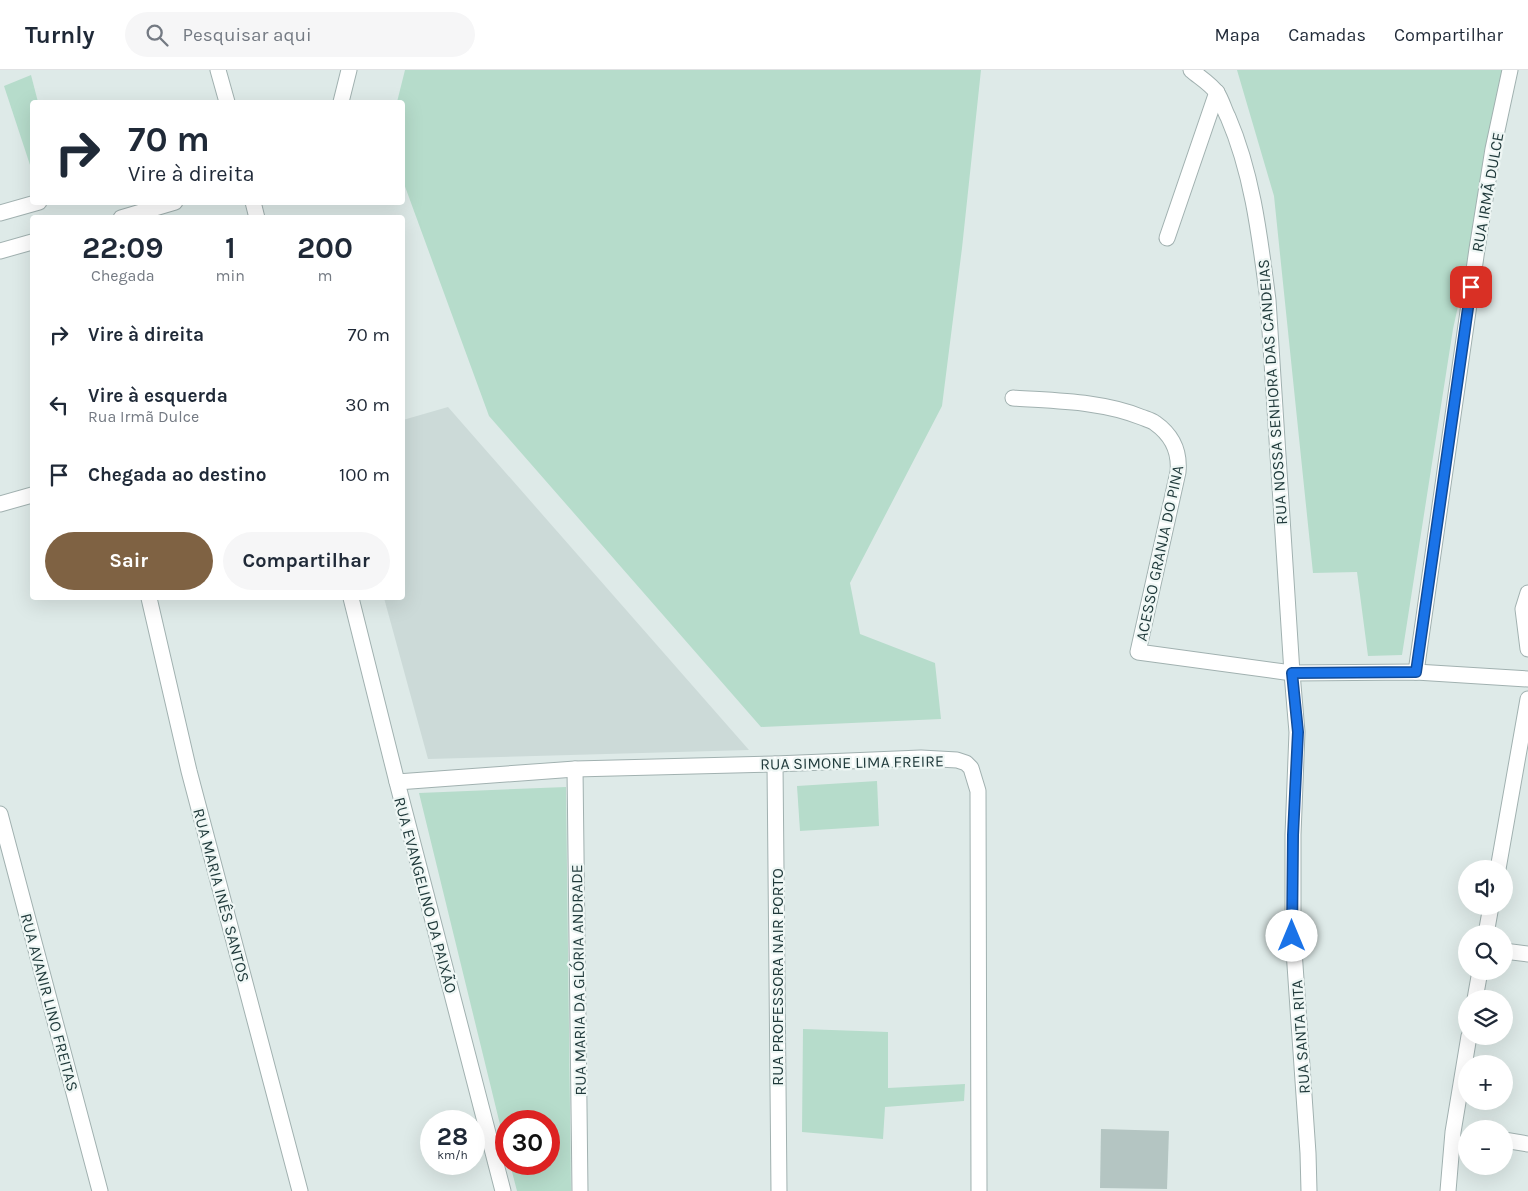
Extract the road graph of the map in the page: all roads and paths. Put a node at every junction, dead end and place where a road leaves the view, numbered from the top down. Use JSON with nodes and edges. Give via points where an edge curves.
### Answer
{"nodes":[{"id":1,"x":218,"y":70,"type":"edge"},
{"id":2,"x":349,"y":70,"type":"edge"},
{"id":3,"x":1191,"y":70,"type":"edge"},
{"id":4,"x":1510,"y":70,"type":"edge"},
{"id":5,"x":1217,"y":92,"type":"junction"},
{"id":6,"x":226,"y":100,"type":"edge"},
{"id":7,"x":341,"y":100,"type":"edge"},
{"id":8,"x":30,"y":205,"type":"edge"},
{"id":9,"x":165,"y":205,"type":"edge"},
{"id":10,"x":0,"y":213,"type":"edge"},
{"id":11,"x":131,"y":215,"type":"edge"},
{"id":12,"x":1167,"y":238,"type":"dead end"},
{"id":13,"x":30,"y":243,"type":"edge"},
{"id":14,"x":0,"y":251,"type":"edge"},
{"id":15,"x":1013,"y":398,"type":"dead end"},
{"id":16,"x":30,"y":496,"type":"edge"},
{"id":17,"x":0,"y":504,"type":"edge"},
{"id":18,"x":1528,"y":593,"type":"edge"},
{"id":19,"x":149,"y":600,"type":"edge"},
{"id":20,"x":352,"y":600,"type":"edge"},
{"id":21,"x":1528,"y":649,"type":"edge"},
{"id":22,"x":1416,"y":672,"type":"junction"},
{"id":23,"x":1292,"y":673,"type":"junction"},
{"id":24,"x":1528,"y":679,"type":"edge"},
{"id":25,"x":1528,"y":699,"type":"edge"},
{"id":26,"x":775,"y":764,"type":"junction"},
{"id":27,"x":576,"y":768,"type":"junction"},
{"id":28,"x":397,"y":782,"type":"junction"},
{"id":29,"x":0,"y":814,"type":"edge"},
{"id":30,"x":1500,"y":860,"type":"edge"},
{"id":31,"x":1513,"y":952,"type":"edge"},
{"id":32,"x":1528,"y":954,"type":"edge"},
{"id":33,"x":1468,"y":1045,"type":"edge"},
{"id":34,"x":1461,"y":1120,"type":"edge"},
{"id":35,"x":1513,"y":1142,"type":"edge"},
{"id":36,"x":1458,"y":1143,"type":"edge"},
{"id":37,"x":1528,"y":1144,"type":"edge"},
{"id":38,"x":100,"y":1191,"type":"edge"},
{"id":39,"x":300,"y":1191,"type":"edge"},
{"id":40,"x":503,"y":1191,"type":"edge"},
{"id":41,"x":580,"y":1191,"type":"edge"},
{"id":42,"x":779,"y":1191,"type":"edge"},
{"id":43,"x":979,"y":1191,"type":"edge"},
{"id":44,"x":1309,"y":1191,"type":"edge"},
{"id":45,"x":1448,"y":1191,"type":"edge"}],
"edges":[{"from":1,"to":6,"type":"street"},
{"from":2,"to":7,"type":"street"},
{"from":3,"to":5,"type":"street","name":"RUA NOSSA SENHORA DAS CANDEIAS"},
{"from":4,"to":22,"type":"street","name":"RUA IRMÃ DULCE","via":[[1477,249]]},
{"from":5,"to":12,"type":"street"},
{"from":5,"to":23,"type":"street","name":"RUA NOSSA SENHORA DAS CANDEIAS","via":[[1245,166],[1268,300]]},
{"from":8,"to":10,"type":"street"},
{"from":9,"to":11,"type":"street"},
{"from":13,"to":14,"type":"street"},
{"from":15,"to":23,"type":"street","name":"ACESSO GRANJA DO PINA","via":[[1128,411],[1154,422],[1172,440],[1178,456],[1178,472],[1138,652]]},
{"from":16,"to":17,"type":"street"},
{"from":18,"to":21,"type":"street","via":[[1524,609]]},
{"from":19,"to":39,"type":"street","name":"RUA MARIA INÊS SANTOS","via":[[189,771]]},
{"from":20,"to":28,"type":"street","name":"RUA EVANGELINO DA PAIXÃO"},
{"from":22,"to":23,"type":"street"},
{"from":22,"to":24,"type":"street"},
{"from":23,"to":44,"type":"street","name":"RUA SANTA RITA","via":[[1298,732],[1292,936]]},
{"from":25,"to":30,"type":"street"},
{"from":26,"to":27,"type":"street","name":"RUA SIMONE LIMA FREIRE"},
{"from":26,"to":42,"type":"street","name":"RUA PROFESSORA NAIR PORTO"},
{"from":26,"to":43,"type":"street","name":"RUA SIMONE LIMA FREIRE","via":[[921,758],[957,760],[971,768],[978,791]]},
{"from":27,"to":28,"type":"street","name":"RUA SIMONE LIMA FREIRE"},
{"from":27,"to":41,"type":"street","name":"RUA MARIA DA GLÓRIA ANDRADE"},
{"from":28,"to":40,"type":"street","name":"RUA EVANGELINO DA PAIXÃO"},
{"from":29,"to":38,"type":"street","name":"RUA AVANIR LINO FREITAS"},
{"from":31,"to":32,"type":"street"},
{"from":33,"to":34,"type":"street"},
{"from":35,"to":37,"type":"street"},
{"from":36,"to":45,"type":"street"}]}
